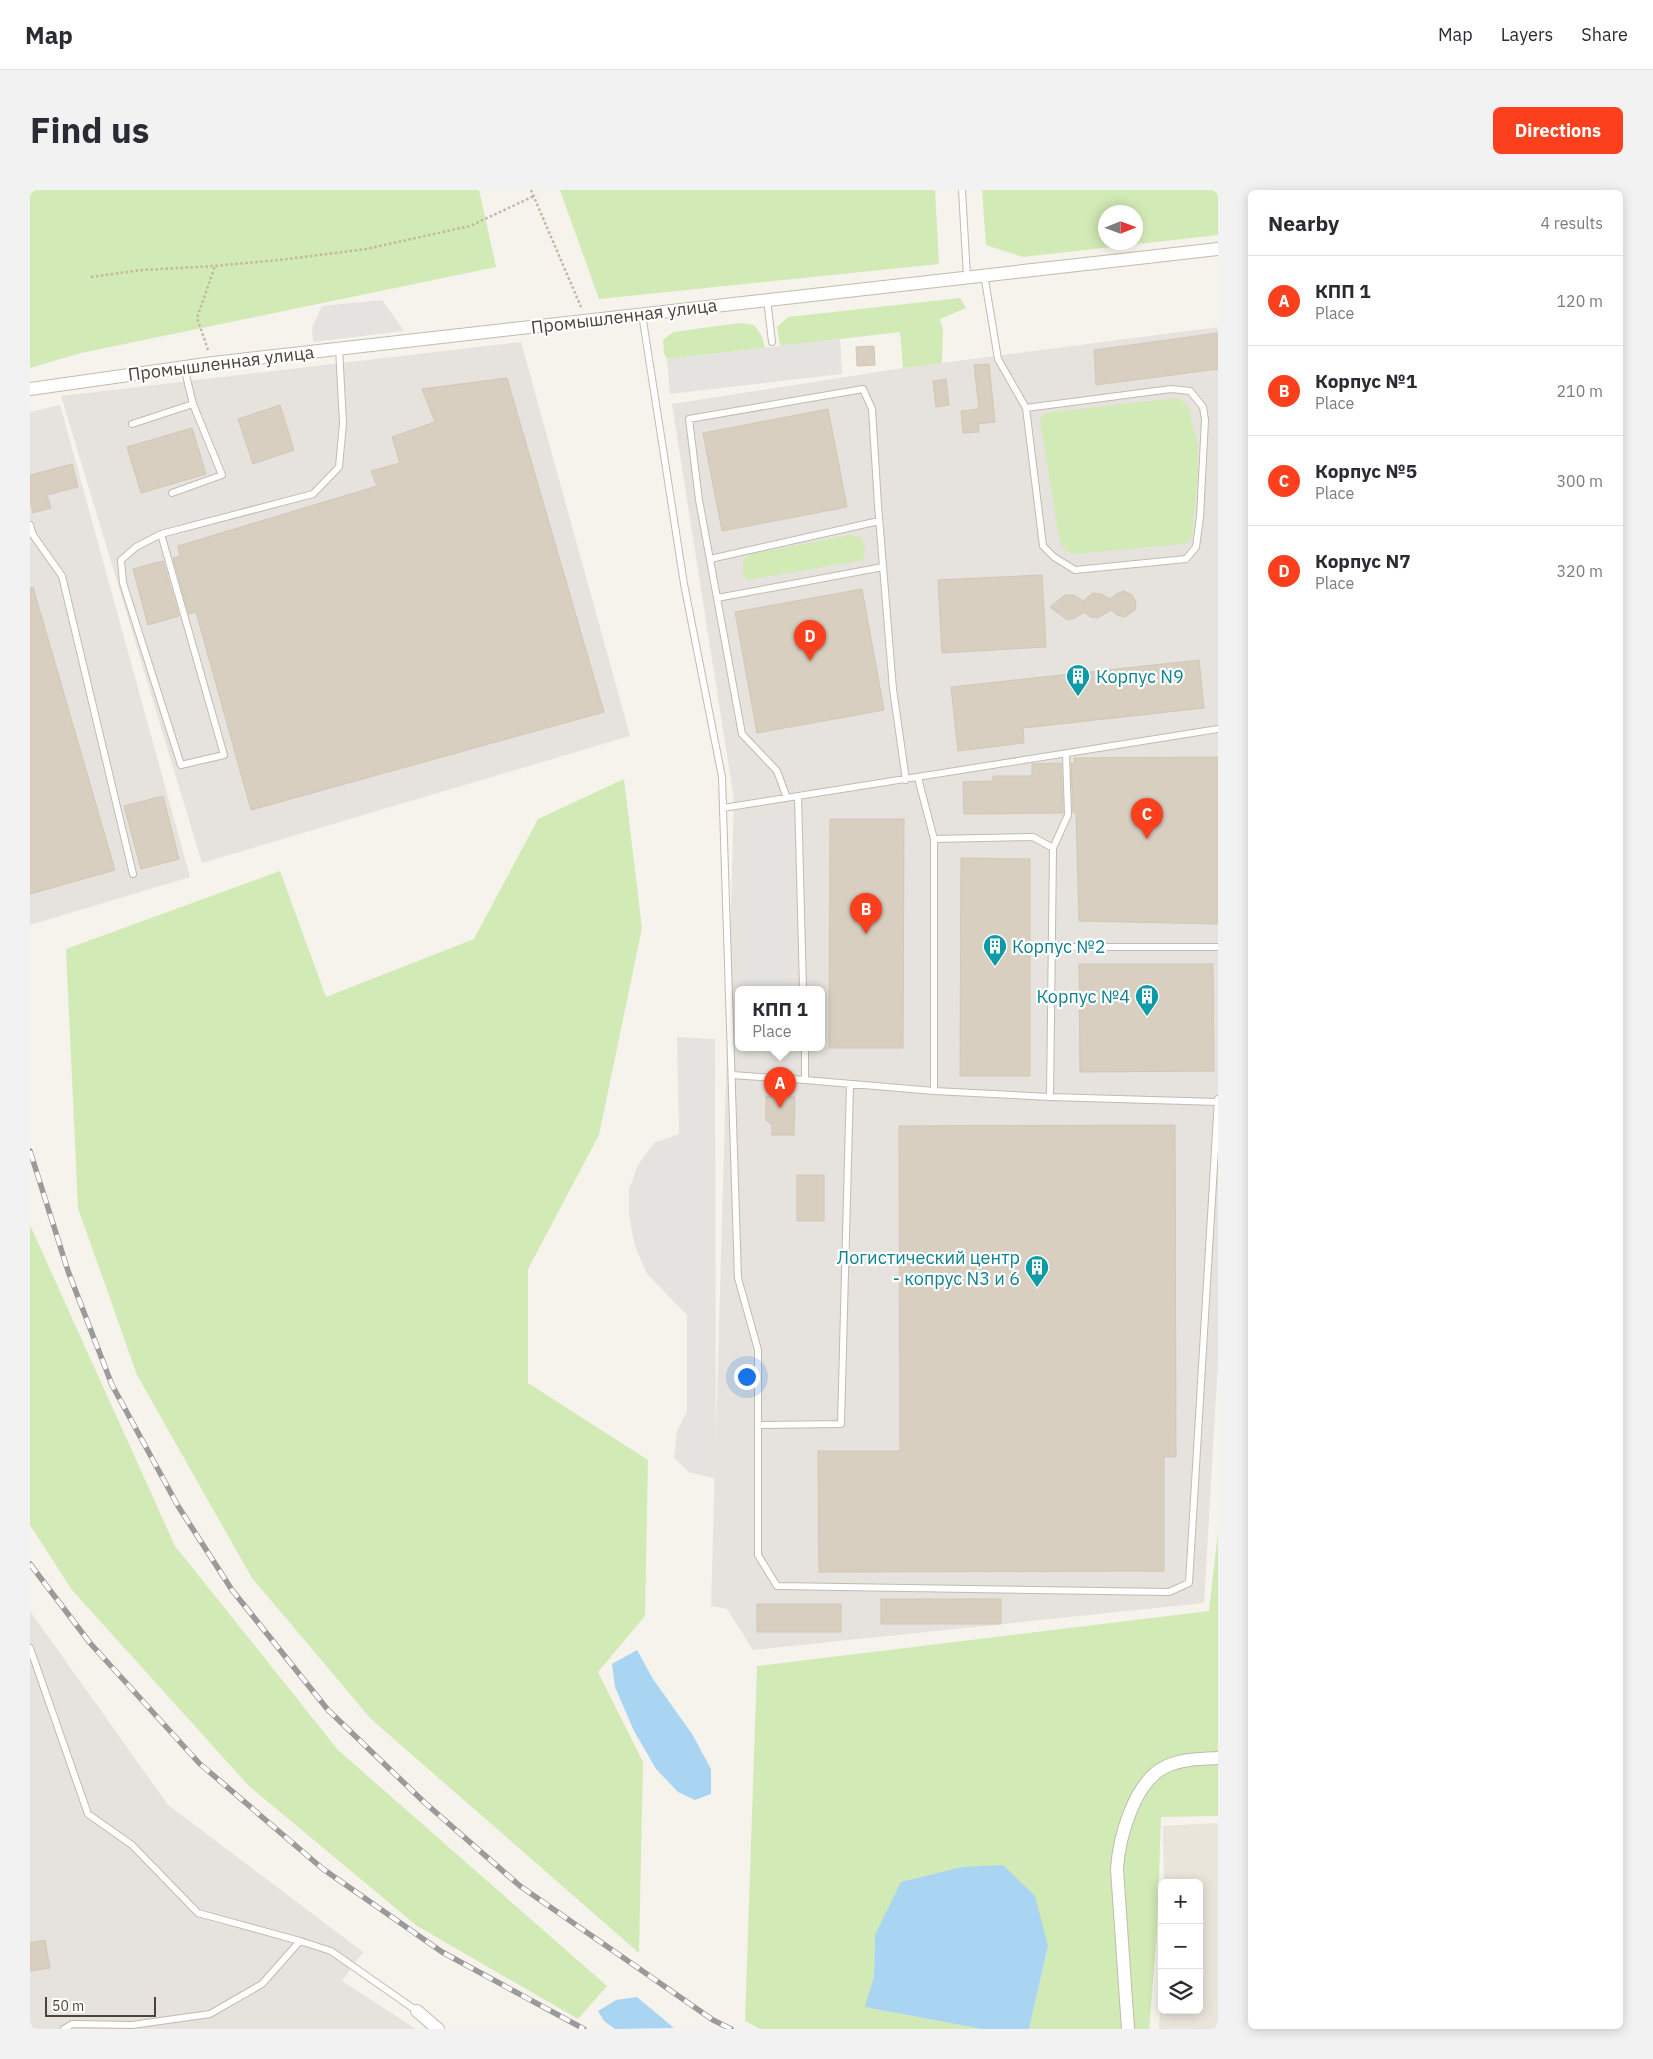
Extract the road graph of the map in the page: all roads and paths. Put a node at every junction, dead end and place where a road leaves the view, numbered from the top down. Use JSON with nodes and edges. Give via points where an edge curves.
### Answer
{"nodes":[{"id":1,"x":532,"y":190,"type":"edge"},
{"id":2,"x":962,"y":190,"type":"edge"},
{"id":3,"x":534,"y":196,"type":"junction"},
{"id":4,"x":1218,"y":249,"type":"edge"},
{"id":5,"x":215,"y":266,"type":"junction"},
{"id":6,"x":984,"y":274,"type":"junction"},
{"id":7,"x":967,"y":276,"type":"junction"},
{"id":8,"x":91,"y":277,"type":"dead end"},
{"id":9,"x":767,"y":299,"type":"junction"},
{"id":10,"x":642,"y":314,"type":"junction"},
{"id":11,"x":586,"y":320,"type":"junction"},
{"id":12,"x":772,"y":342,"type":"dead end"},
{"id":13,"x":340,"y":348,"type":"junction"},
{"id":14,"x":213,"y":363,"type":"junction"},
{"id":15,"x":184,"y":367,"type":"junction"},
{"id":16,"x":30,"y":389,"type":"edge"},
{"id":17,"x":194,"y":404,"type":"junction"},
{"id":18,"x":1026,"y":408,"type":"junction"},
{"id":19,"x":132,"y":424,"type":"dead end"},
{"id":20,"x":172,"y":493,"type":"dead end"},
{"id":21,"x":879,"y":521,"type":"junction"},
{"id":22,"x":30,"y":525,"type":"edge"},
{"id":23,"x":161,"y":534,"type":"junction"},
{"id":24,"x":710,"y":559,"type":"junction"},
{"id":25,"x":883,"y":567,"type":"junction"},
{"id":26,"x":717,"y":598,"type":"junction"},
{"id":27,"x":1218,"y":729,"type":"edge"},
{"id":28,"x":1066,"y":754,"type":"junction"},
{"id":29,"x":918,"y":778,"type":"junction"},
{"id":30,"x":906,"y":780,"type":"junction"},
{"id":31,"x":798,"y":796,"type":"junction"},
{"id":32,"x":787,"y":798,"type":"junction"},
{"id":33,"x":723,"y":808,"type":"junction"},
{"id":34,"x":934,"y":839,"type":"junction"},
{"id":35,"x":1053,"y":848,"type":"junction"},
{"id":36,"x":133,"y":874,"type":"dead end"},
{"id":37,"x":1052,"y":947,"type":"junction"},
{"id":38,"x":1218,"y":947,"type":"edge"},
{"id":39,"x":803,"y":986,"type":"edge"},
{"id":40,"x":804,"y":1051,"type":"edge"},
{"id":41,"x":732,"y":1075,"type":"junction"},
{"id":42,"x":806,"y":1080,"type":"junction"},
{"id":43,"x":850,"y":1084,"type":"junction"},
{"id":44,"x":934,"y":1091,"type":"junction"},
{"id":45,"x":1050,"y":1097,"type":"junction"},
{"id":46,"x":1218,"y":1100,"type":"edge"},
{"id":47,"x":758,"y":1425,"type":"junction"},
{"id":48,"x":30,"y":1648,"type":"edge"},
{"id":49,"x":1218,"y":1758,"type":"edge"},
{"id":50,"x":300,"y":1941,"type":"junction"},
{"id":51,"x":417,"y":2011,"type":"joint"},
{"id":52,"x":64,"y":2029,"type":"edge"},
{"id":53,"x":438,"y":2029,"type":"edge"},
{"id":54,"x":1128,"y":2029,"type":"edge"}],
"edges":[{"from":1,"to":3,"type":"path"},
{"from":2,"to":7,"type":"lane"},
{"from":3,"to":5,"type":"path","via":[[470,226],[366,249]]},
{"from":3,"to":11,"type":"path"},
{"from":4,"to":6,"type":"street","name":"Промышленная улица"},
{"from":5,"to":8,"type":"path"},
{"from":5,"to":14,"type":"path","via":[[197,318]]},
{"from":6,"to":7,"type":"street","name":"Промышленная улица"},
{"from":6,"to":18,"type":"lane","via":[[998,359]]},
{"from":7,"to":9,"type":"street","name":"Промышленная улица"},
{"from":9,"to":10,"type":"street","name":"Промышленная улица"},
{"from":9,"to":12,"type":"lane"},
{"from":10,"to":11,"type":"street","name":"Промышленная улица"},
{"from":10,"to":33,"type":"lane","via":[[684,584],[722,777]]},
{"from":11,"to":13,"type":"street","name":"Промышленная улица"},
{"from":13,"to":14,"type":"street","name":"Промышленная улица"},
{"from":13,"to":23,"type":"lane","via":[[343,423],[339,468],[313,494]]},
{"from":14,"to":15,"type":"street","name":"Промышленная улица"},
{"from":15,"to":16,"type":"street","name":"Промышленная улица"},
{"from":15,"to":17,"type":"lane"},
{"from":17,"to":19,"type":"lane"},
{"from":17,"to":20,"type":"lane","via":[[222,475]]},
{"from":18,"to":18,"type":"lane","via":[[1043,546],[1054,557],[1075,570],[1186,560],[1196,547],[1205,420],[1203,407],[1190,390],[1171,389]]},
{"from":21,"to":24,"type":"lane"},
{"from":21,"to":24,"type":"lane","via":[[872,409],[863,389],[690,419],[699,500]]},
{"from":21,"to":25,"type":"lane"},
{"from":22,"to":36,"type":"lane","via":[[32,535],[62,576]]},
{"from":23,"to":23,"type":"lane","via":[[224,755],[181,765],[123,583],[120,560]]},
{"from":24,"to":26,"type":"lane"},
{"from":25,"to":26,"type":"lane"},
{"from":25,"to":30,"type":"lane","via":[[893,689]]},
{"from":26,"to":32,"type":"lane","via":[[742,734],[777,771]]},
{"from":27,"to":28,"type":"lane"},
{"from":28,"to":29,"type":"lane"},
{"from":28,"to":35,"type":"lane","via":[[1068,815]]},
{"from":29,"to":30,"type":"lane"},
{"from":29,"to":34,"type":"lane"},
{"from":30,"to":31,"type":"lane"},
{"from":31,"to":32,"type":"lane"},
{"from":31,"to":39,"type":"lane"},
{"from":32,"to":33,"type":"lane"},
{"from":33,"to":41,"type":"lane"},
{"from":34,"to":35,"type":"lane","via":[[1033,837]]},
{"from":34,"to":44,"type":"lane"},
{"from":35,"to":37,"type":"lane"},
{"from":37,"to":38,"type":"lane"},
{"from":37,"to":45,"type":"lane"},
{"from":40,"to":42,"type":"lane"},
{"from":41,"to":42,"type":"lane"},
{"from":41,"to":47,"type":"lane","via":[[738,1278],[758,1350]]},
{"from":42,"to":43,"type":"lane"},
{"from":43,"to":44,"type":"lane"},
{"from":43,"to":47,"type":"lane","via":[[841,1424]]},
{"from":44,"to":45,"type":"lane"},
{"from":45,"to":46,"type":"lane"},
{"from":46,"to":47,"type":"lane","via":[[1189,1582],[1169,1592],[776,1586],[758,1555]]},
{"from":48,"to":50,"type":"lane","via":[[88,1814],[132,1845],[198,1913]]},
{"from":49,"to":54,"type":"street","via":[[1180,1761],[1163,1768],[1142,1789],[1125,1827],[1117,1869]]},
{"from":50,"to":51,"type":"lane","via":[[331,1952]]},
{"from":50,"to":52,"type":"lane","via":[[262,1984],[210,2014],[132,2025],[72,2024]]},
{"from":51,"to":53,"type":"street"}]}
